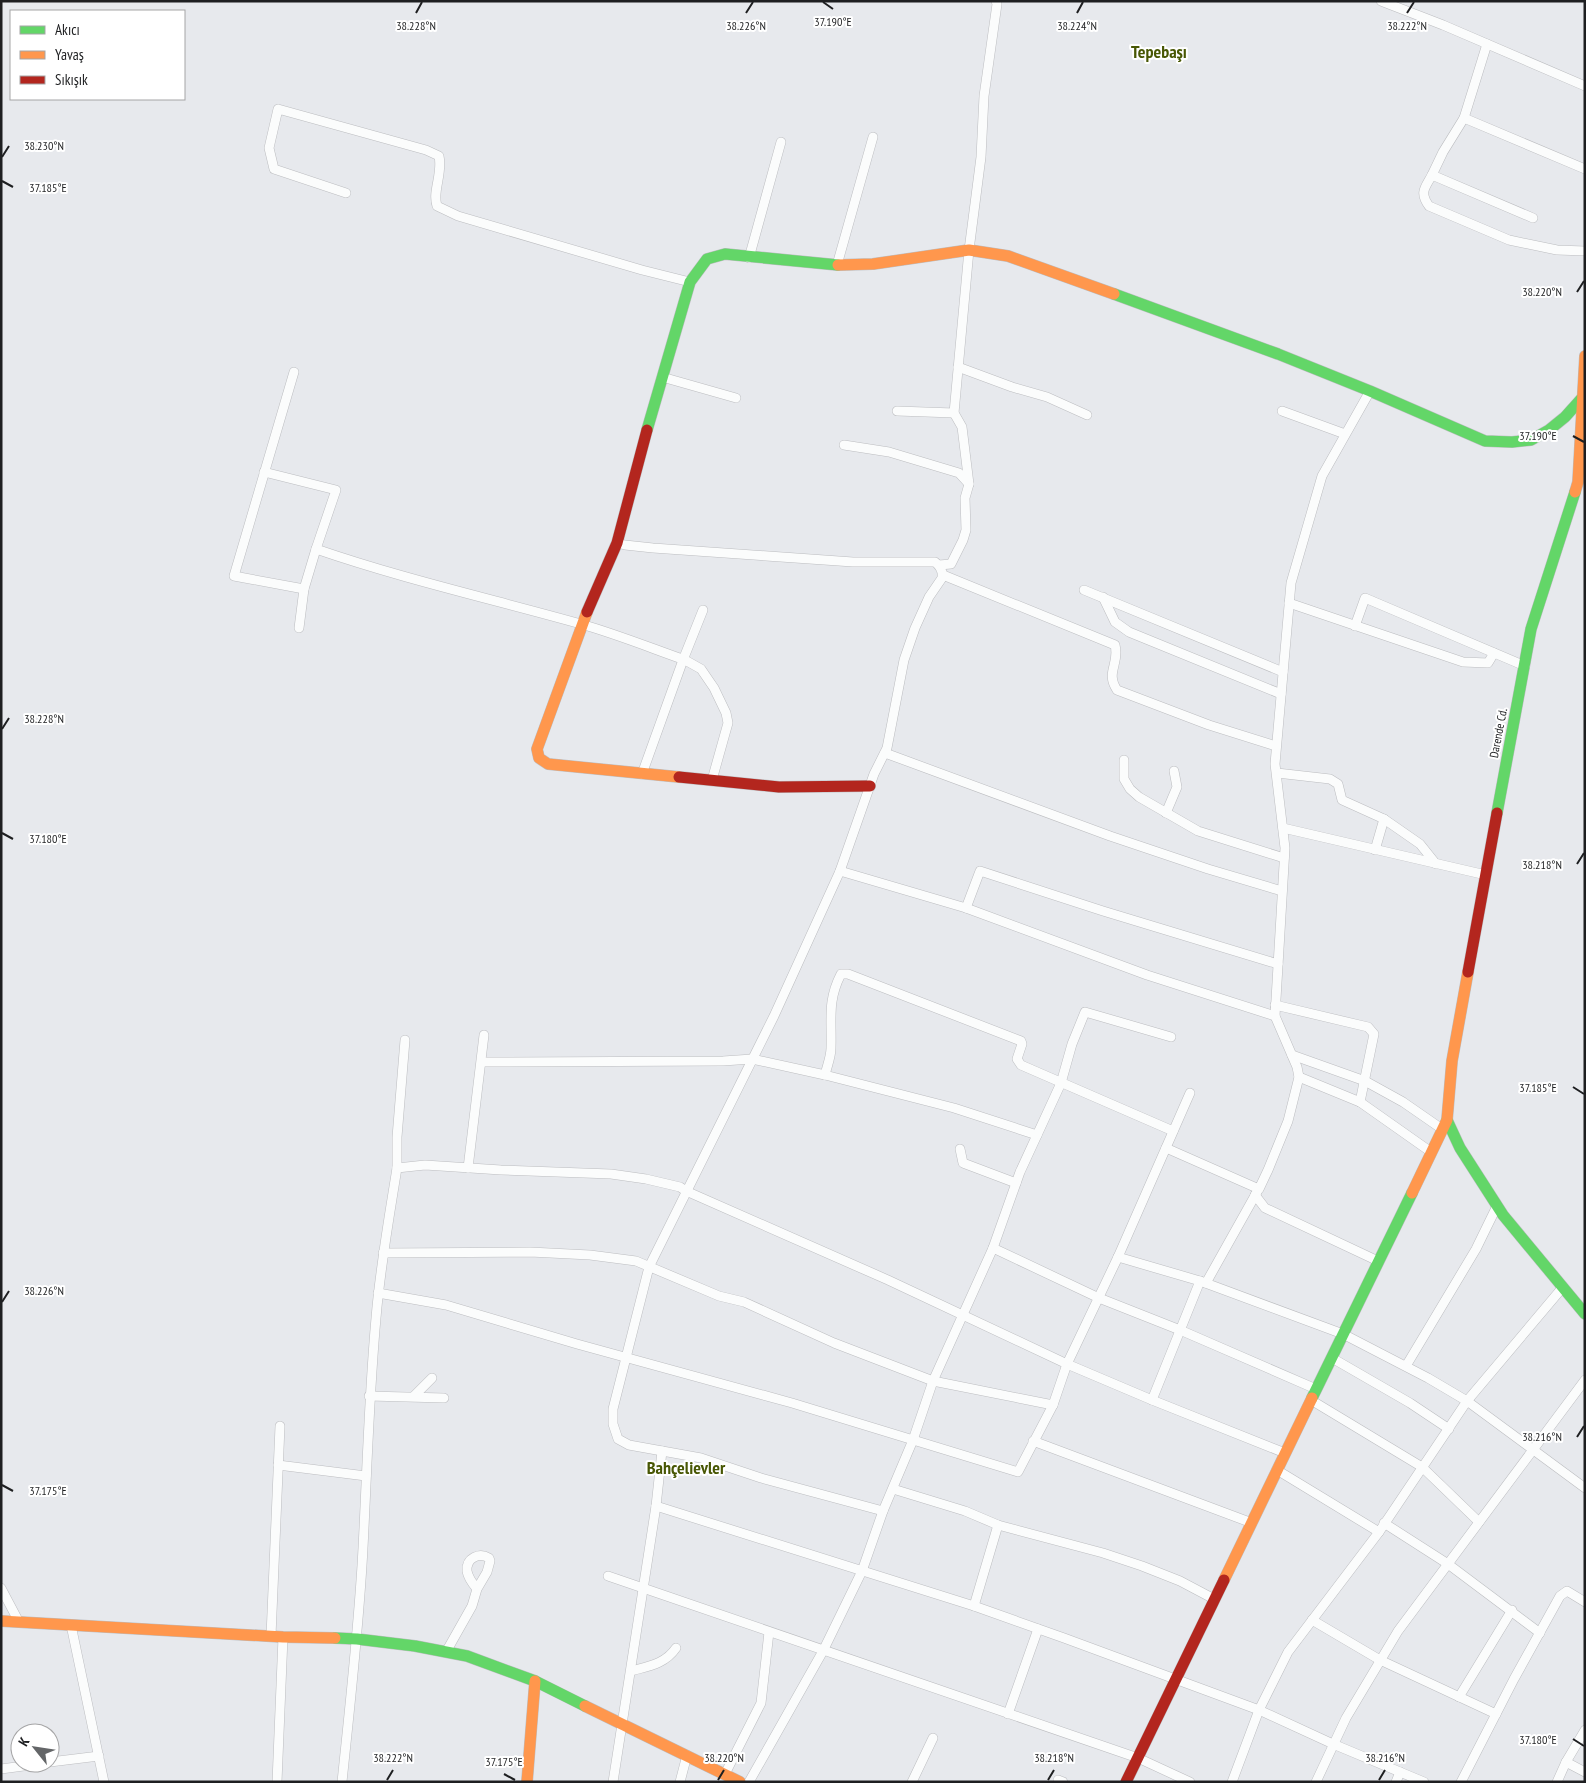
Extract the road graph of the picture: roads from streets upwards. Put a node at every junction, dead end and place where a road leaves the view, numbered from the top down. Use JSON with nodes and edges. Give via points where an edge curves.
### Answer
{"nodes":[{"id":1,"x":996,"y":1,"type":"edge"},
{"id":2,"x":1381,"y":1,"type":"edge"},
{"id":3,"x":1487,"y":44,"type":"junction"},
{"id":4,"x":1585,"y":86,"type":"edge"},
{"id":5,"x":1464,"y":118,"type":"junction"},
{"id":6,"x":873,"y":137,"type":"dead end"},
{"id":7,"x":781,"y":142,"type":"dead end"},
{"id":8,"x":1585,"y":169,"type":"edge"},
{"id":9,"x":1432,"y":175,"type":"junction"},
{"id":10,"x":346,"y":193,"type":"dead end"},
{"id":11,"x":1532,"y":218,"type":"dead end"},
{"id":12,"x":969,"y":250,"type":"junction"},
{"id":13,"x":1585,"y":251,"type":"edge"},
{"id":14,"x":749,"y":258,"type":"junction"},
{"id":15,"x":837,"y":265,"type":"junction"},
{"id":16,"x":690,"y":282,"type":"junction"},
{"id":17,"x":1585,"y":356,"type":"edge"},
{"id":18,"x":958,"y":367,"type":"junction"},
{"id":19,"x":294,"y":372,"type":"dead end"},
{"id":20,"x":662,"y":377,"type":"junction"},
{"id":21,"x":1370,"y":391,"type":"junction"},
{"id":22,"x":1583,"y":397,"type":"junction"},
{"id":23,"x":736,"y":398,"type":"dead end"},
{"id":24,"x":897,"y":410,"type":"dead end"},
{"id":25,"x":1282,"y":411,"type":"dead end"},
{"id":26,"x":954,"y":413,"type":"junction"},
{"id":27,"x":1087,"y":415,"type":"dead end"},
{"id":28,"x":1345,"y":434,"type":"junction"},
{"id":29,"x":844,"y":445,"type":"dead end"},
{"id":30,"x":264,"y":472,"type":"junction"},
{"id":31,"x":969,"y":484,"type":"junction"},
{"id":32,"x":617,"y":542,"type":"junction"},
{"id":33,"x":316,"y":549,"type":"junction"},
{"id":34,"x":939,"y":565,"type":"junction"},
{"id":35,"x":943,"y":575,"type":"junction"},
{"id":36,"x":304,"y":589,"type":"junction"},
{"id":37,"x":1084,"y":590,"type":"dead end"},
{"id":38,"x":1102,"y":597,"type":"junction"},
{"id":39,"x":1289,"y":603,"type":"junction"},
{"id":40,"x":703,"y":610,"type":"dead end"},
{"id":41,"x":583,"y":624,"type":"junction"},
{"id":42,"x":1354,"y":626,"type":"junction"},
{"id":43,"x":299,"y":628,"type":"dead end"},
{"id":44,"x":1494,"y":653,"type":"junction"},
{"id":45,"x":683,"y":660,"type":"junction"},
{"id":46,"x":1524,"y":666,"type":"junction"},
{"id":47,"x":1283,"y":672,"type":"junction"},
{"id":48,"x":1281,"y":694,"type":"junction"},
{"id":49,"x":1276,"y":746,"type":"junction"},
{"id":50,"x":885,"y":753,"type":"junction"},
{"id":51,"x":1124,"y":760,"type":"dead end"},
{"id":52,"x":1174,"y":771,"type":"dead end"},
{"id":53,"x":1276,"y":773,"type":"junction"},
{"id":54,"x":642,"y":774,"type":"junction"},
{"id":55,"x":712,"y":780,"type":"junction"},
{"id":56,"x":870,"y":786,"type":"junction"},
{"id":57,"x":1166,"y":813,"type":"junction"},
{"id":58,"x":1384,"y":819,"type":"junction"},
{"id":59,"x":1283,"y":828,"type":"junction"},
{"id":60,"x":1375,"y":850,"type":"junction"},
{"id":61,"x":1284,"y":858,"type":"junction"},
{"id":62,"x":1436,"y":864,"type":"junction"},
{"id":63,"x":840,"y":871,"type":"junction"},
{"id":64,"x":1486,"y":876,"type":"junction"},
{"id":65,"x":1282,"y":891,"type":"junction"},
{"id":66,"x":966,"y":908,"type":"junction"},
{"id":67,"x":1278,"y":964,"type":"junction"},
{"id":68,"x":1275,"y":1005,"type":"junction"},
{"id":69,"x":1275,"y":1016,"type":"junction"},
{"id":70,"x":484,"y":1035,"type":"dead end"},
{"id":71,"x":1171,"y":1037,"type":"dead end"},
{"id":72,"x":405,"y":1040,"type":"dead end"},
{"id":73,"x":1292,"y":1055,"type":"junction"},
{"id":74,"x":752,"y":1059,"type":"junction"},
{"id":75,"x":482,"y":1062,"type":"junction"},
{"id":76,"x":825,"y":1075,"type":"junction"},
{"id":77,"x":1299,"y":1077,"type":"junction"},
{"id":78,"x":1364,"y":1081,"type":"junction"},
{"id":79,"x":1061,"y":1083,"type":"junction"},
{"id":80,"x":1190,"y":1093,"type":"dead end"},
{"id":81,"x":1360,"y":1102,"type":"junction"},
{"id":82,"x":1444,"y":1124,"type":"junction"},
{"id":83,"x":1173,"y":1132,"type":"junction"},
{"id":84,"x":1037,"y":1135,"type":"junction"},
{"id":85,"x":1166,"y":1148,"type":"junction"},
{"id":86,"x":960,"y":1149,"type":"dead end"},
{"id":87,"x":1431,"y":1152,"type":"junction"},
{"id":88,"x":397,"y":1168,"type":"junction"},
{"id":89,"x":468,"y":1168,"type":"junction"},
{"id":90,"x":1016,"y":1184,"type":"junction"},
{"id":91,"x":686,"y":1191,"type":"junction"},
{"id":92,"x":1257,"y":1192,"type":"junction"},
{"id":93,"x":1497,"y":1206,"type":"junction"},
{"id":94,"x":993,"y":1248,"type":"junction"},
{"id":95,"x":383,"y":1253,"type":"junction"},
{"id":96,"x":1118,"y":1257,"type":"junction"},
{"id":97,"x":1378,"y":1262,"type":"junction"},
{"id":98,"x":649,"y":1267,"type":"junction"},
{"id":99,"x":1203,"y":1282,"type":"junction"},
{"id":100,"x":1563,"y":1287,"type":"junction"},
{"id":101,"x":378,"y":1293,"type":"junction"},
{"id":102,"x":1099,"y":1298,"type":"junction"},
{"id":103,"x":962,"y":1314,"type":"junction"},
{"id":104,"x":1585,"y":1314,"type":"edge"},
{"id":105,"x":1180,"y":1330,"type":"junction"},
{"id":106,"x":1343,"y":1334,"type":"junction"},
{"id":107,"x":625,"y":1356,"type":"junction"},
{"id":108,"x":1332,"y":1358,"type":"junction"},
{"id":109,"x":1067,"y":1364,"type":"junction"},
{"id":110,"x":1406,"y":1366,"type":"junction"},
{"id":111,"x":432,"y":1378,"type":"dead end"},
{"id":112,"x":1585,"y":1380,"type":"edge"},
{"id":113,"x":933,"y":1381,"type":"junction"},
{"id":114,"x":1314,"y":1395,"type":"junction"},
{"id":115,"x":369,"y":1396,"type":"junction"},
{"id":116,"x":414,"y":1396,"type":"junction"},
{"id":117,"x":444,"y":1398,"type":"dead end"},
{"id":118,"x":1152,"y":1400,"type":"junction"},
{"id":119,"x":1467,"y":1401,"type":"junction"},
{"id":120,"x":1053,"y":1405,"type":"junction"},
{"id":121,"x":280,"y":1426,"type":"dead end"},
{"id":122,"x":1449,"y":1429,"type":"junction"},
{"id":123,"x":913,"y":1440,"type":"junction"},
{"id":124,"x":1033,"y":1441,"type":"junction"},
{"id":125,"x":1532,"y":1449,"type":"junction"},
{"id":126,"x":662,"y":1451,"type":"junction"},
{"id":127,"x":1286,"y":1453,"type":"junction"},
{"id":128,"x":278,"y":1465,"type":"junction"},
{"id":129,"x":1422,"y":1467,"type":"junction"},
{"id":130,"x":1277,"y":1470,"type":"junction"},
{"id":131,"x":366,"y":1476,"type":"junction"},
{"id":132,"x":1585,"y":1488,"type":"edge"},
{"id":133,"x":893,"y":1489,"type":"junction"},
{"id":134,"x":656,"y":1506,"type":"junction"},
{"id":135,"x":883,"y":1511,"type":"junction"},
{"id":136,"x":1479,"y":1522,"type":"junction"},
{"id":137,"x":1252,"y":1523,"type":"junction"},
{"id":138,"x":1384,"y":1523,"type":"junction"},
{"id":139,"x":998,"y":1525,"type":"junction"},
{"id":140,"x":1379,"y":1532,"type":"junction"},
{"id":141,"x":1448,"y":1564,"type":"junction"},
{"id":142,"x":862,"y":1571,"type":"junction"},
{"id":143,"x":608,"y":1576,"type":"dead end"},
{"id":144,"x":1,"y":1588,"type":"edge"},
{"id":145,"x":477,"y":1589,"type":"dead end"},
{"id":146,"x":644,"y":1589,"type":"junction"},
{"id":147,"x":1214,"y":1599,"type":"junction"},
{"id":148,"x":1585,"y":1602,"type":"edge"},
{"id":149,"x":974,"y":1606,"type":"junction"},
{"id":150,"x":1512,"y":1610,"type":"junction"},
{"id":151,"x":1312,"y":1620,"type":"junction"},
{"id":152,"x":1,"y":1621,"type":"edge"},
{"id":153,"x":19,"y":1622,"type":"junction"},
{"id":154,"x":71,"y":1625,"type":"junction"},
{"id":155,"x":1038,"y":1629,"type":"junction"},
{"id":156,"x":769,"y":1632,"type":"junction"},
{"id":157,"x":1540,"y":1633,"type":"junction"},
{"id":158,"x":271,"y":1636,"type":"junction"},
{"id":159,"x":283,"y":1637,"type":"junction"},
{"id":160,"x":357,"y":1639,"type":"junction"},
{"id":161,"x":676,"y":1648,"type":"dead end"},
{"id":162,"x":823,"y":1651,"type":"junction"},
{"id":163,"x":446,"y":1652,"type":"junction"},
{"id":164,"x":1380,"y":1660,"type":"junction"},
{"id":165,"x":631,"y":1671,"type":"junction"},
{"id":166,"x":1176,"y":1679,"type":"junction"},
{"id":167,"x":534,"y":1681,"type":"junction"},
{"id":168,"x":1459,"y":1697,"type":"junction"},
{"id":169,"x":1260,"y":1710,"type":"junction"},
{"id":170,"x":1008,"y":1714,"type":"junction"},
{"id":171,"x":1496,"y":1714,"type":"junction"},
{"id":172,"x":624,"y":1724,"type":"junction"},
{"id":173,"x":1585,"y":1730,"type":"edge"},
{"id":174,"x":933,"y":1738,"type":"dead end"},
{"id":175,"x":1333,"y":1744,"type":"junction"},
{"id":176,"x":687,"y":1755,"type":"junction"},
{"id":177,"x":99,"y":1756,"type":"junction"},
{"id":178,"x":1138,"y":1758,"type":"junction"},
{"id":179,"x":60,"y":1761,"type":"edge"},
{"id":180,"x":1566,"y":1762,"type":"junction"},
{"id":181,"x":1400,"y":1772,"type":"junction"},
{"id":182,"x":1585,"y":1772,"type":"edge"},
{"id":183,"x":725,"y":1774,"type":"junction"},
{"id":184,"x":104,"y":1782,"type":"edge"},
{"id":185,"x":277,"y":1782,"type":"edge"},
{"id":186,"x":342,"y":1782,"type":"edge"},
{"id":187,"x":527,"y":1782,"type":"edge"},
{"id":188,"x":614,"y":1782,"type":"edge"},
{"id":189,"x":680,"y":1782,"type":"edge"},
{"id":190,"x":740,"y":1782,"type":"edge"},
{"id":191,"x":749,"y":1782,"type":"edge"},
{"id":192,"x":912,"y":1782,"type":"edge"},
{"id":193,"x":1126,"y":1782,"type":"edge"},
{"id":194,"x":1190,"y":1782,"type":"edge"},
{"id":195,"x":1232,"y":1782,"type":"edge"},
{"id":196,"x":1316,"y":1782,"type":"edge"},
{"id":197,"x":1396,"y":1782,"type":"edge"},
{"id":198,"x":1424,"y":1782,"type":"edge"},
{"id":199,"x":1461,"y":1782,"type":"edge"},
{"id":200,"x":1557,"y":1782,"type":"edge"}],
"edges":[{"from":1,"to":12,"type":"street"},
{"from":2,"to":3,"type":"street"},
{"from":3,"to":4,"type":"street"},
{"from":3,"to":5,"type":"street"},
{"from":5,"to":8,"type":"street"},
{"from":5,"to":9,"type":"street"},
{"from":6,"to":15,"type":"street"},
{"from":7,"to":14,"type":"street"},
{"from":9,"to":11,"type":"street"},
{"from":9,"to":13,"type":"street","via":[[1423,192],[1429,206],[1509,240],[1557,250]]},
{"from":10,"to":16,"type":"street","via":[[274,169],[269,148],[278,109],[438,156],[441,166],[435,200],[437,206],[458,216]]},
{"from":12,"to":15,"type":"street","via":[[872,264]]},
{"from":12,"to":18,"type":"street"},
{"from":12,"to":21,"type":"street","via":[[1008,256]]},
{"from":14,"to":15,"type":"street"},
{"from":14,"to":16,"type":"street","via":[[724,254],[707,259]]},
{"from":16,"to":20,"type":"street"},
{"from":17,"to":22,"type":"street","name":"Darende Cd."},
{"from":18,"to":26,"type":"street"},
{"from":18,"to":27,"type":"street","via":[[1047,397]]},
{"from":19,"to":30,"type":"street"},
{"from":20,"to":23,"type":"street"},
{"from":20,"to":32,"type":"street"},
{"from":21,"to":22,"type":"street","via":[[1485,441],[1512,442],[1531,440],[1549,430]]},
{"from":21,"to":28,"type":"street"},
{"from":22,"to":46,"type":"street","name":"Darende Cd.","via":[[1578,482],[1532,629]]},
{"from":24,"to":26,"type":"street"},
{"from":25,"to":28,"type":"street"},
{"from":26,"to":31,"type":"street","via":[[962,426]]},
{"from":28,"to":39,"type":"street","via":[[1322,476],[1291,583]]},
{"from":29,"to":31,"type":"street","via":[[889,452],[959,473]]},
{"from":30,"to":33,"type":"street","via":[[336,490]]},
{"from":30,"to":36,"type":"street","via":[[234,576]]},
{"from":31,"to":34,"type":"street","via":[[963,540],[951,564]]},
{"from":32,"to":34,"type":"street","via":[[654,548],[853,562],[935,562]]},
{"from":32,"to":41,"type":"street"},
{"from":33,"to":36,"type":"street"},
{"from":33,"to":41,"type":"street","via":[[449,590]]},
{"from":34,"to":35,"type":"street"},
{"from":35,"to":49,"type":"street","via":[[1115,645],[1112,682],[1117,690]]},
{"from":35,"to":50,"type":"street","via":[[922,611],[904,660]]},
{"from":36,"to":43,"type":"street"},
{"from":37,"to":38,"type":"street"},
{"from":38,"to":47,"type":"street"},
{"from":38,"to":48,"type":"street","via":[[1115,622],[1129,632]]},
{"from":39,"to":42,"type":"street"},
{"from":39,"to":47,"type":"street"},
{"from":40,"to":45,"type":"street"},
{"from":41,"to":45,"type":"street"},
{"from":41,"to":54,"type":"street","via":[[537,749],[539,758],[548,764]]},
{"from":42,"to":44,"type":"street","via":[[1463,662],[1488,663]]},
{"from":42,"to":44,"type":"street","via":[[1365,598]]},
{"from":44,"to":46,"type":"street"},
{"from":45,"to":54,"type":"street"},
{"from":45,"to":55,"type":"street","via":[[700,669],[726,713],[728,723]]},
{"from":46,"to":64,"type":"street","name":"Darende Cd."},
{"from":47,"to":48,"type":"street"},
{"from":48,"to":49,"type":"street"},
{"from":49,"to":53,"type":"street"},
{"from":50,"to":56,"type":"street"},
{"from":50,"to":65,"type":"street","via":[[1110,836]]},
{"from":51,"to":57,"type":"street","via":[[1124,779],[1130,789]]},
{"from":52,"to":57,"type":"street","via":[[1177,787]]},
{"from":53,"to":58,"type":"street","via":[[1330,779],[1338,784],[1342,800]]},
{"from":53,"to":59,"type":"street"},
{"from":54,"to":55,"type":"street"},
{"from":55,"to":56,"type":"street","via":[[779,787]]},
{"from":56,"to":63,"type":"street"},
{"from":57,"to":61,"type":"street","via":[[1198,831]]},
{"from":58,"to":60,"type":"street"},
{"from":58,"to":62,"type":"street","via":[[1420,844]]},
{"from":59,"to":60,"type":"street"},
{"from":59,"to":61,"type":"street"},
{"from":60,"to":62,"type":"street"},
{"from":61,"to":65,"type":"street"},
{"from":62,"to":64,"type":"street"},
{"from":63,"to":66,"type":"street"},
{"from":63,"to":74,"type":"street"},
{"from":64,"to":82,"type":"street","name":"Darende Cd.","via":[[1452,1061]]},
{"from":65,"to":67,"type":"street"},
{"from":66,"to":67,"type":"street","via":[[980,871]]},
{"from":66,"to":69,"type":"street","via":[[1147,975]]},
{"from":67,"to":68,"type":"street"},
{"from":68,"to":69,"type":"street"},
{"from":68,"to":78,"type":"street","via":[[1368,1027],[1374,1034]]},
{"from":69,"to":73,"type":"street"},
{"from":70,"to":75,"type":"street"},
{"from":71,"to":79,"type":"street","via":[[1084,1012]]},
{"from":72,"to":88,"type":"street"},
{"from":73,"to":77,"type":"street"},
{"from":73,"to":78,"type":"street"},
{"from":74,"to":75,"type":"street"},
{"from":74,"to":76,"type":"street"},
{"from":74,"to":91,"type":"street"},
{"from":75,"to":89,"type":"street"},
{"from":76,"to":79,"type":"street","via":[[831,1050],[831,1002],[841,974],[848,974],[1021,1040],[1017,1059]]},
{"from":76,"to":84,"type":"street","via":[[954,1108]]},
{"from":77,"to":81,"type":"street"},
{"from":77,"to":92,"type":"street","via":[[1288,1121]]},
{"from":78,"to":81,"type":"street"},
{"from":78,"to":82,"type":"street"},
{"from":79,"to":83,"type":"street"},
{"from":79,"to":84,"type":"street"},
{"from":80,"to":83,"type":"street"},
{"from":81,"to":87,"type":"street"},
{"from":82,"to":87,"type":"street"},
{"from":82,"to":93,"type":"street"},
{"from":83,"to":85,"type":"street"},
{"from":84,"to":90,"type":"street"},
{"from":85,"to":92,"type":"street"},
{"from":85,"to":96,"type":"street"},
{"from":86,"to":90,"type":"street","via":[[963,1163]]},
{"from":87,"to":97,"type":"street"},
{"from":88,"to":89,"type":"street","via":[[425,1165]]},
{"from":88,"to":95,"type":"street"},
{"from":89,"to":91,"type":"street","via":[[611,1174],[646,1179]]},
{"from":90,"to":94,"type":"street"},
{"from":91,"to":98,"type":"street"},
{"from":91,"to":103,"type":"street"},
{"from":92,"to":97,"type":"street","via":[[1265,1208]]},
{"from":92,"to":99,"type":"street"},
{"from":93,"to":100,"type":"street"},
{"from":93,"to":110,"type":"street","via":[[1476,1249]]},
{"from":94,"to":102,"type":"street"},
{"from":94,"to":103,"type":"street"},
{"from":95,"to":98,"type":"street","via":[[530,1252],[636,1261]]},
{"from":95,"to":101,"type":"street"},
{"from":96,"to":99,"type":"street"},
{"from":96,"to":102,"type":"street"},
{"from":97,"to":106,"type":"street"},
{"from":98,"to":107,"type":"street"},
{"from":98,"to":113,"type":"street","via":[[719,1296],[744,1302],[834,1343]]},
{"from":99,"to":105,"type":"street"},
{"from":99,"to":106,"type":"street"},
{"from":100,"to":104,"type":"street"},
{"from":100,"to":119,"type":"street"},
{"from":101,"to":107,"type":"street","via":[[446,1304]]},
{"from":101,"to":115,"type":"street"},
{"from":102,"to":105,"type":"street"},
{"from":102,"to":109,"type":"street"},
{"from":103,"to":109,"type":"street"},
{"from":103,"to":113,"type":"street"},
{"from":105,"to":114,"type":"street"},
{"from":105,"to":118,"type":"street"},
{"from":106,"to":108,"type":"street"},
{"from":106,"to":110,"type":"street"},
{"from":107,"to":123,"type":"street"},
{"from":107,"to":126,"type":"street","via":[[613,1409],[618,1440]]},
{"from":108,"to":114,"type":"street"},
{"from":108,"to":122,"type":"street"},
{"from":109,"to":118,"type":"street"},
{"from":109,"to":120,"type":"street"},
{"from":110,"to":119,"type":"street"},
{"from":111,"to":116,"type":"street"},
{"from":112,"to":125,"type":"street"},
{"from":113,"to":120,"type":"street"},
{"from":113,"to":123,"type":"street"},
{"from":114,"to":127,"type":"street"},
{"from":114,"to":129,"type":"street"},
{"from":115,"to":116,"type":"street"},
{"from":115,"to":131,"type":"street"},
{"from":116,"to":117,"type":"street"},
{"from":118,"to":127,"type":"street"},
{"from":119,"to":122,"type":"street"},
{"from":119,"to":125,"type":"street"},
{"from":120,"to":124,"type":"street"},
{"from":121,"to":128,"type":"street"},
{"from":122,"to":129,"type":"street"},
{"from":123,"to":124,"type":"street","via":[[1018,1472]]},
{"from":123,"to":133,"type":"street"},
{"from":124,"to":137,"type":"street"},
{"from":125,"to":132,"type":"street"},
{"from":125,"to":136,"type":"street"},
{"from":126,"to":134,"type":"street"},
{"from":126,"to":135,"type":"street","via":[[701,1458]]},
{"from":127,"to":130,"type":"street"},
{"from":128,"to":131,"type":"street"},
{"from":128,"to":158,"type":"street"},
{"from":129,"to":136,"type":"street"},
{"from":129,"to":138,"type":"street"},
{"from":130,"to":137,"type":"street"},
{"from":130,"to":140,"type":"street"},
{"from":131,"to":160,"type":"street"},
{"from":133,"to":135,"type":"street"},
{"from":133,"to":139,"type":"street","via":[[965,1511]]},
{"from":134,"to":142,"type":"street"},
{"from":134,"to":146,"type":"street"},
{"from":135,"to":142,"type":"street"},
{"from":136,"to":141,"type":"street"},
{"from":137,"to":147,"type":"street"},
{"from":138,"to":140,"type":"street"},
{"from":138,"to":141,"type":"street"},
{"from":139,"to":147,"type":"street","via":[[1142,1566]]},
{"from":139,"to":149,"type":"street"},
{"from":140,"to":151,"type":"street"},
{"from":141,"to":150,"type":"street"},
{"from":141,"to":164,"type":"street"},
{"from":142,"to":149,"type":"street"},
{"from":142,"to":162,"type":"street"},
{"from":143,"to":146,"type":"street"},
{"from":144,"to":153,"type":"street"},
{"from":145,"to":163,"type":"street","via":[[472,1606]]},
{"from":146,"to":156,"type":"street"},
{"from":146,"to":165,"type":"street"},
{"from":147,"to":166,"type":"street"},
{"from":148,"to":157,"type":"street","via":[[1567,1591],[1560,1596]]},
{"from":149,"to":155,"type":"street"},
{"from":150,"to":157,"type":"street"},
{"from":150,"to":168,"type":"street"},
{"from":151,"to":164,"type":"street"},
{"from":151,"to":169,"type":"street","via":[[1288,1652]]},
{"from":152,"to":153,"type":"street"},
{"from":153,"to":154,"type":"street"},
{"from":154,"to":158,"type":"street"},
{"from":154,"to":177,"type":"street"},
{"from":155,"to":166,"type":"street"},
{"from":155,"to":170,"type":"street"},
{"from":156,"to":162,"type":"street"},
{"from":156,"to":183,"type":"street","via":[[761,1703]]},
{"from":157,"to":171,"type":"street"},
{"from":158,"to":159,"type":"street"},
{"from":159,"to":160,"type":"street"},
{"from":159,"to":185,"type":"street"},
{"from":160,"to":163,"type":"street"},
{"from":160,"to":186,"type":"street"},
{"from":161,"to":165,"type":"street","via":[[669,1658]]},
{"from":162,"to":170,"type":"street"},
{"from":162,"to":191,"type":"street"},
{"from":163,"to":167,"type":"street","via":[[467,1656]]},
{"from":164,"to":168,"type":"street"},
{"from":164,"to":175,"type":"street"},
{"from":165,"to":172,"type":"street"},
{"from":166,"to":169,"type":"street"},
{"from":166,"to":178,"type":"street"},
{"from":167,"to":172,"type":"street"},
{"from":167,"to":187,"type":"street"},
{"from":168,"to":171,"type":"street"},
{"from":169,"to":175,"type":"street"},
{"from":169,"to":195,"type":"street"},
{"from":170,"to":178,"type":"street"},
{"from":171,"to":199,"type":"street"},
{"from":172,"to":176,"type":"street"},
{"from":172,"to":188,"type":"street"},
{"from":173,"to":180,"type":"street"},
{"from":174,"to":192,"type":"street"},
{"from":175,"to":181,"type":"street"},
{"from":175,"to":196,"type":"street"},
{"from":176,"to":183,"type":"street"},
{"from":176,"to":189,"type":"street"},
{"from":177,"to":179,"type":"street"},
{"from":177,"to":184,"type":"street"},
{"from":178,"to":193,"type":"street"},
{"from":178,"to":194,"type":"street"},
{"from":180,"to":182,"type":"street"},
{"from":180,"to":200,"type":"street"},
{"from":181,"to":197,"type":"street"},
{"from":181,"to":198,"type":"street"},
{"from":183,"to":190,"type":"street"}]}
